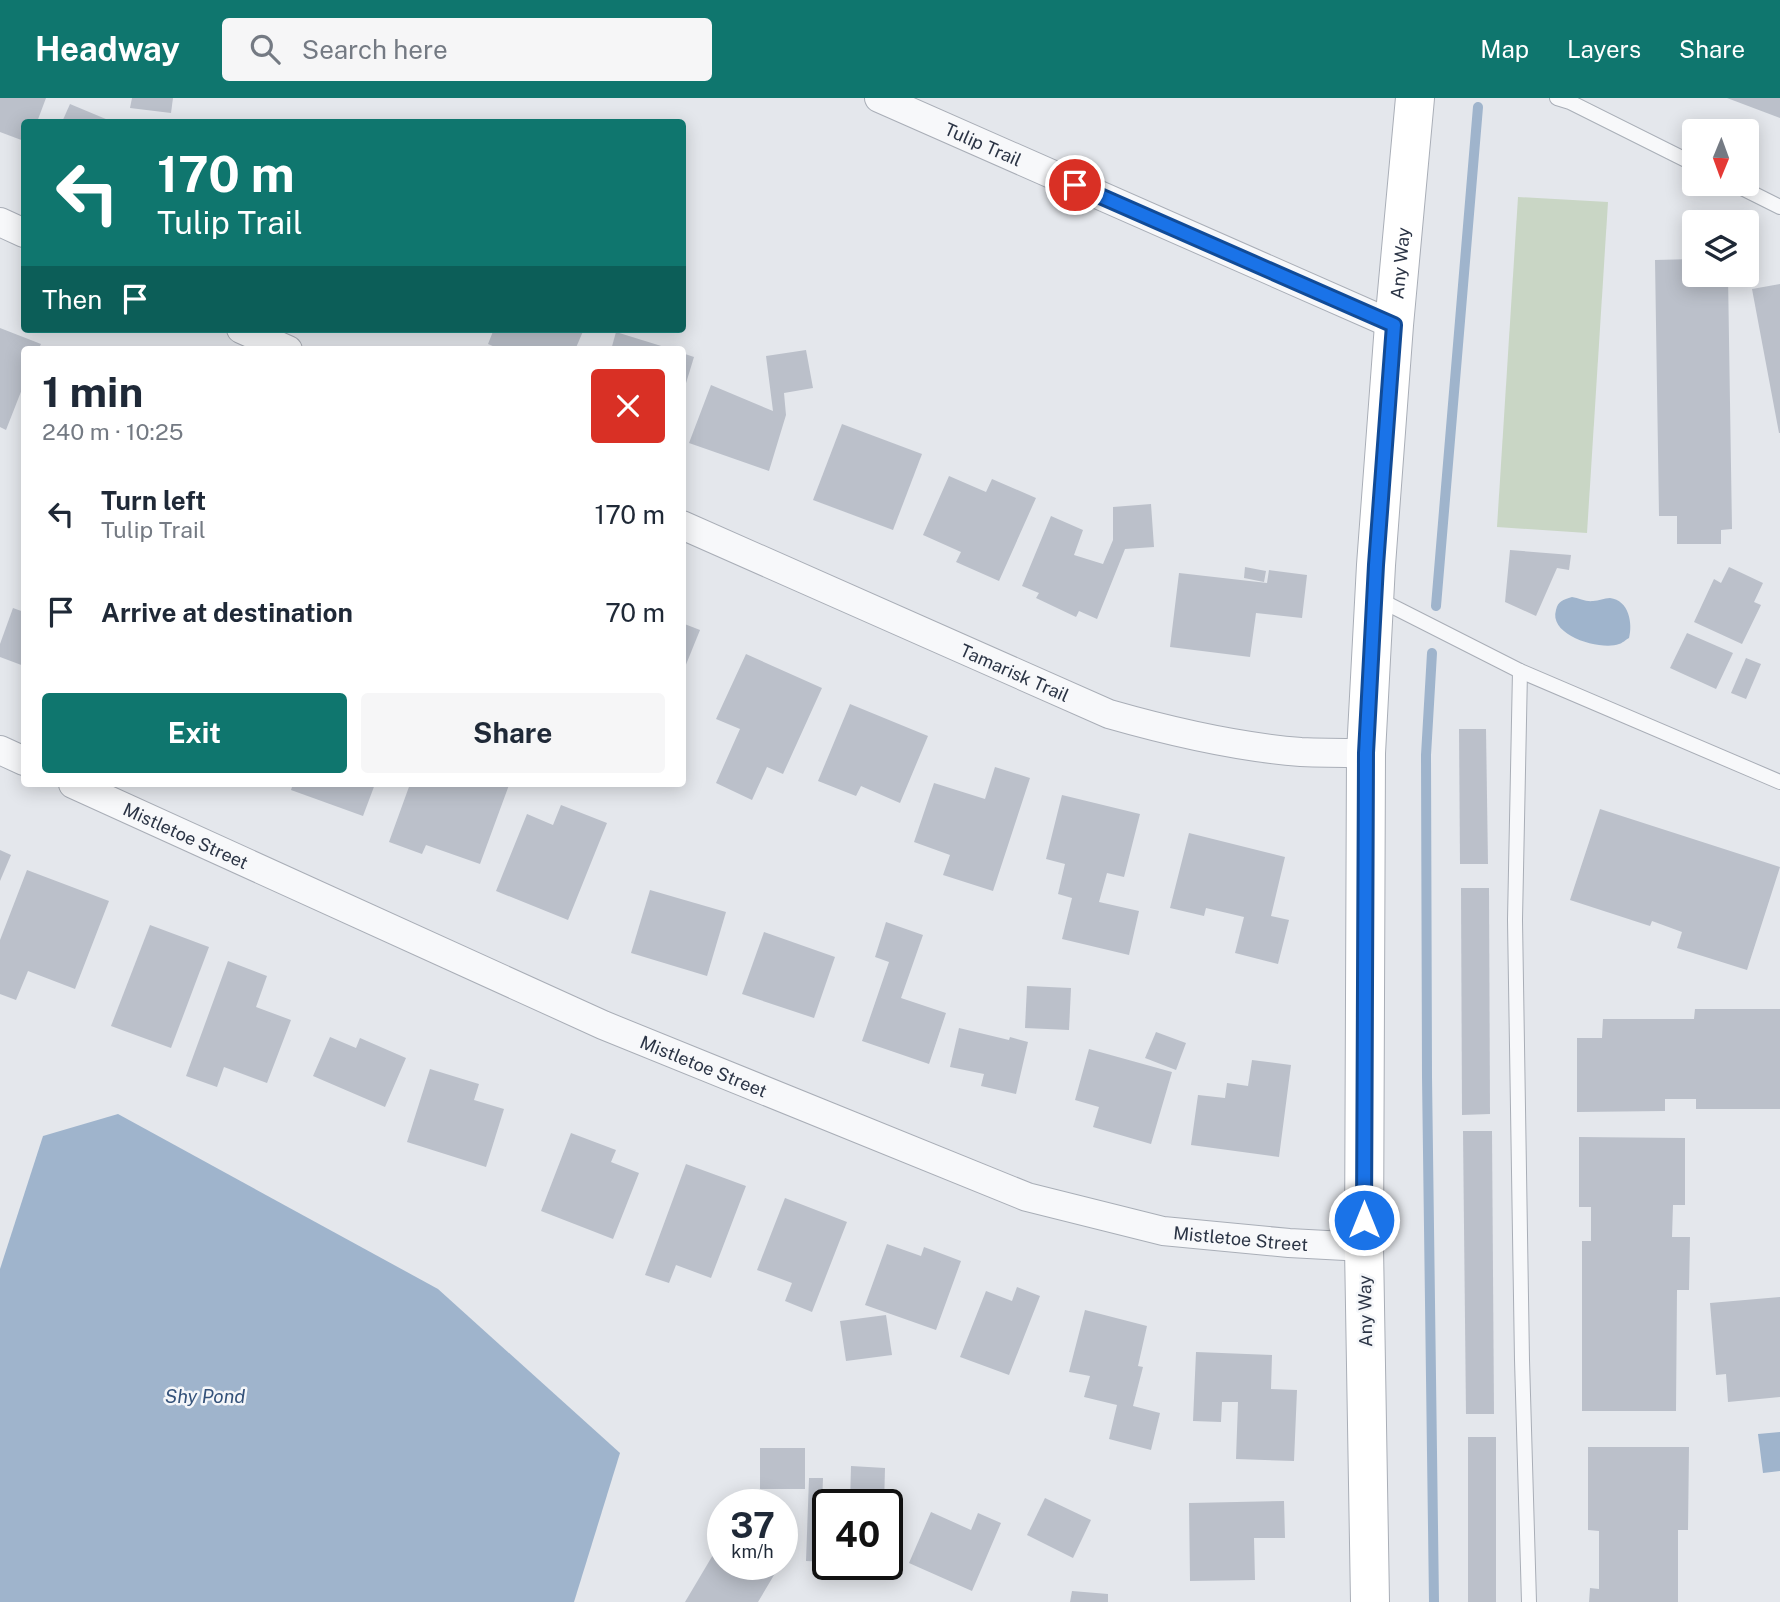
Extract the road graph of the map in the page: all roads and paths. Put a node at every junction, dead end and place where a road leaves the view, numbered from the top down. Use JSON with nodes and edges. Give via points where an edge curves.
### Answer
{"nodes":[{"id":1,"x":879,"y":98,"type":"edge"},
{"id":2,"x":1415,"y":98,"type":"edge"},
{"id":3,"x":1557,"y":98,"type":"edge"},
{"id":4,"x":1682,"y":158,"type":"edge"},
{"id":5,"x":1758,"y":196,"type":"edge"},
{"id":6,"x":1780,"y":207,"type":"edge"},
{"id":7,"x":0,"y":222,"type":"edge"},
{"id":8,"x":21,"y":232,"type":"edge"},
{"id":9,"x":1394,"y":325,"type":"junction"},
{"id":10,"x":250,"y":333,"type":"edge"},
{"id":11,"x":279,"y":346,"type":"edge"},
{"id":12,"x":686,"y":527,"type":"edge"},
{"id":13,"x":1375,"y":598,"type":"junction"},
{"id":14,"x":1520,"y":671,"type":"junction"},
{"id":15,"x":0,"y":750,"type":"edge"},
{"id":16,"x":1366,"y":753,"type":"junction"},
{"id":17,"x":21,"y":760,"type":"edge"},
{"id":18,"x":1780,"y":782,"type":"edge"},
{"id":19,"x":80,"y":787,"type":"edge"},
{"id":20,"x":1364,"y":1247,"type":"junction"},
{"id":21,"x":1370,"y":1602,"type":"edge"},
{"id":22,"x":1529,"y":1602,"type":"edge"}],
"edges":[{"from":1,"to":9,"type":"street","name":"Tulip Trail"},
{"from":2,"to":9,"type":"street","name":"Any Way"},
{"from":3,"to":4,"type":"lane"},
{"from":5,"to":6,"type":"lane"},
{"from":7,"to":8,"type":"street"},
{"from":9,"to":13,"type":"street","name":"Any Way"},
{"from":10,"to":11,"type":"street"},
{"from":12,"to":16,"type":"street","name":"Tamarisk Trail","via":[[1109,714],[1239,744],[1301,752]]},
{"from":13,"to":14,"type":"lane"},
{"from":13,"to":16,"type":"street","name":"Any Way"},
{"from":14,"to":18,"type":"lane"},
{"from":14,"to":22,"type":"lane","via":[[1516,920]]},
{"from":15,"to":17,"type":"street"},
{"from":16,"to":20,"type":"street","name":"Any Way"},
{"from":19,"to":20,"type":"street","name":"Mistletoe Street","via":[[603,1026],[1027,1197],[1163,1231]]},
{"from":20,"to":21,"type":"street","name":"Any Way"}]}
